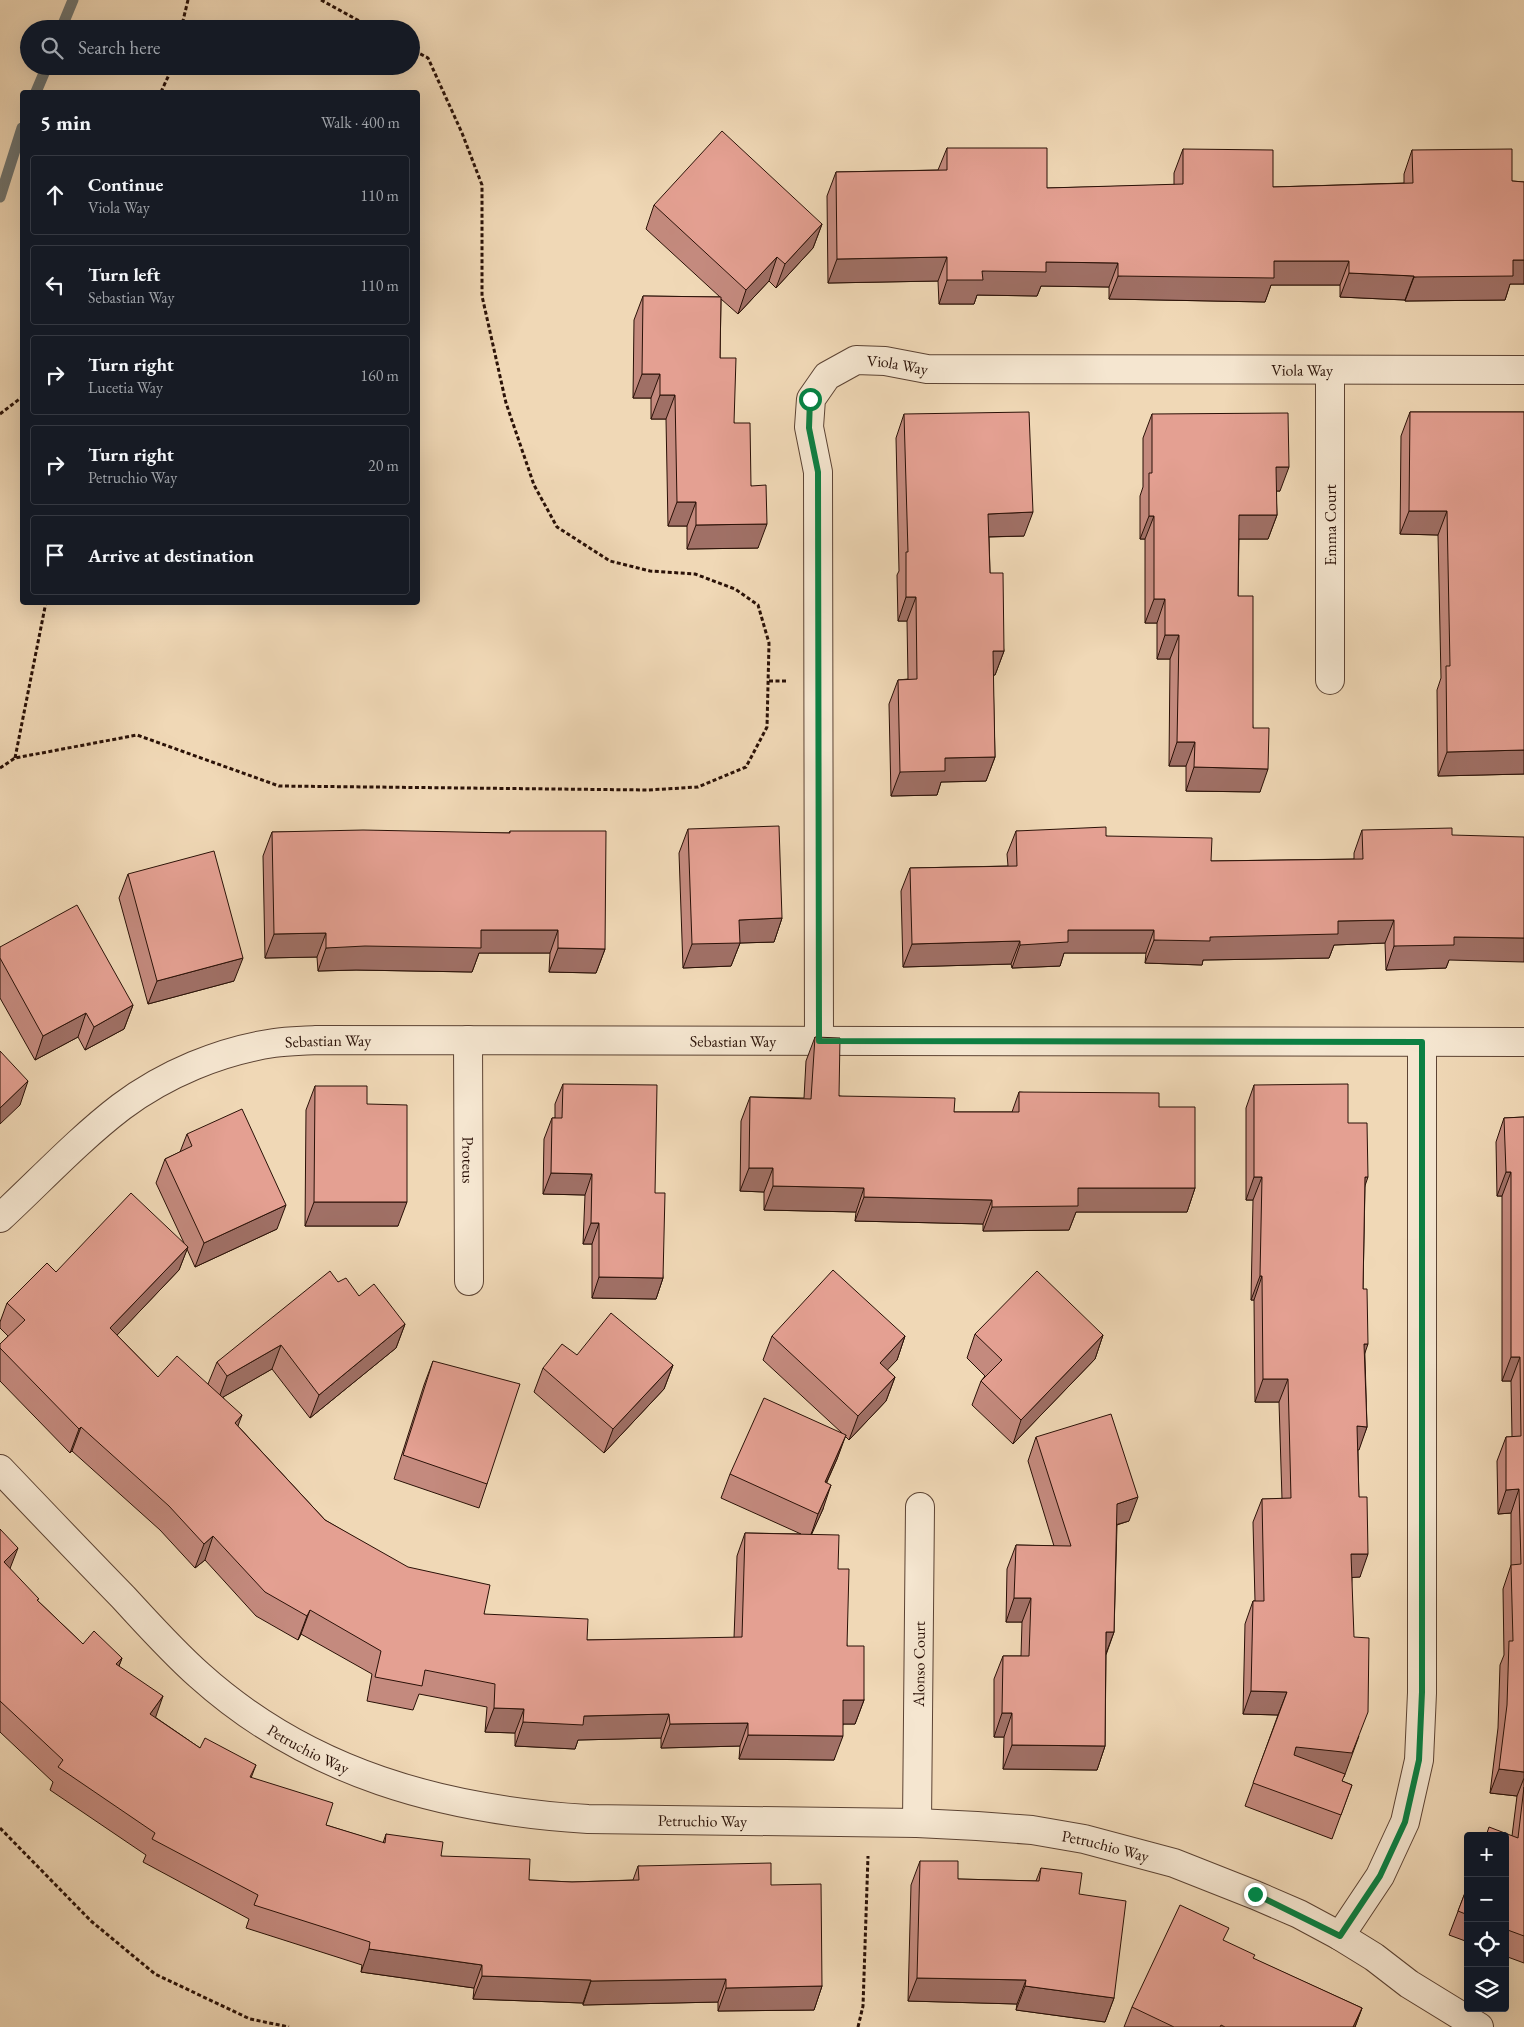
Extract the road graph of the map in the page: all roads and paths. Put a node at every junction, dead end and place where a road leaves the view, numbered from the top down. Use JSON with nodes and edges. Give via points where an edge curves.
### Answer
{"nodes":[{"id":1,"x":188,"y":0,"type":"edge"},
{"id":2,"x":321,"y":0,"type":"edge"},
{"id":3,"x":184,"y":20,"type":"edge"},
{"id":4,"x":358,"y":20,"type":"edge"},
{"id":5,"x":420,"y":54,"type":"edge"},
{"id":6,"x":169,"y":75,"type":"edge"},
{"id":7,"x":162,"y":90,"type":"edge"},
{"id":8,"x":1330,"y":370,"type":"junction"},
{"id":9,"x":1524,"y":370,"type":"edge"},
{"id":10,"x":20,"y":399,"type":"edge"},
{"id":11,"x":0,"y":414,"type":"edge"},
{"id":12,"x":45,"y":605,"type":"edge"},
{"id":13,"x":1330,"y":680,"type":"dead end"},
{"id":14,"x":15,"y":758,"type":"junction"},
{"id":15,"x":0,"y":768,"type":"edge"},
{"id":16,"x":468,"y":1040,"type":"junction"},
{"id":17,"x":819,"y":1041,"type":"junction"},
{"id":18,"x":1422,"y":1042,"type":"junction"},
{"id":19,"x":1524,"y":1042,"type":"edge"},
{"id":20,"x":0,"y":1218,"type":"edge"},
{"id":21,"x":469,"y":1281,"type":"dead end"},
{"id":22,"x":0,"y":1469,"type":"edge"},
{"id":23,"x":920,"y":1507,"type":"dead end"},
{"id":24,"x":868,"y":1822,"type":"junction"},
{"id":25,"x":917,"y":1823,"type":"junction"},
{"id":26,"x":0,"y":1828,"type":"edge"},
{"id":27,"x":1340,"y":1936,"type":"junction"},
{"id":28,"x":289,"y":2027,"type":"edge"},
{"id":29,"x":858,"y":2027,"type":"edge"},
{"id":30,"x":1479,"y":2027,"type":"edge"}],
"edges":[{"from":1,"to":3,"type":"path"},
{"from":2,"to":4,"type":"path"},
{"from":5,"to":14,"type":"path","via":[[428,58],[482,185],[482,296],[506,403],[534,485],[558,527],[610,560],[650,571],[695,574],[735,589],[758,605],[769,643],[767,726],[746,767],[698,787],[648,790],[279,786],[138,735]]},
{"from":6,"to":7,"type":"path"},
{"from":8,"to":9,"type":"street","name":"Viola Way"},
{"from":8,"to":13,"type":"street","name":"Emma Court"},
{"from":8,"to":17,"type":"street","name":"Viola Way","via":[[927,369],[886,361],[856,360],[827,376],[810,399],[809,428],[818,472]]},
{"from":10,"to":11,"type":"path"},
{"from":12,"to":14,"type":"path"},
{"from":14,"to":15,"type":"path"},
{"from":16,"to":17,"type":"street","name":"Sebastian Way"},
{"from":16,"to":20,"type":"street","name":"Sebastian Way","via":[[275,1043],[195,1065],[154,1085],[121,1107]]},
{"from":16,"to":21,"type":"street","name":"Proteus"},
{"from":17,"to":18,"type":"street","name":"Sebastian Way"},
{"from":18,"to":19,"type":"street","name":"Sebastian Way"},
{"from":18,"to":27,"type":"street","via":[[1422,1692],[1419,1760],[1405,1822],[1380,1876]]},
{"from":22,"to":24,"type":"street","name":"Petruchio Way","via":[[200,1676],[273,1730],[315,1755],[376,1780],[475,1807],[534,1816]]},
{"from":23,"to":25,"type":"street","name":"Alonso Court"},
{"from":24,"to":25,"type":"street","name":"Petruchio Way"},
{"from":24,"to":29,"type":"path","via":[[863,2006]]},
{"from":25,"to":27,"type":"street","name":"Petruchio Way","via":[[1032,1830],[1129,1850],[1255,1894]]},
{"from":26,"to":28,"type":"path","via":[[91,1921],[156,1974],[250,2019]]},
{"from":27,"to":30,"type":"street","name":"Petruchio Way"}]}
